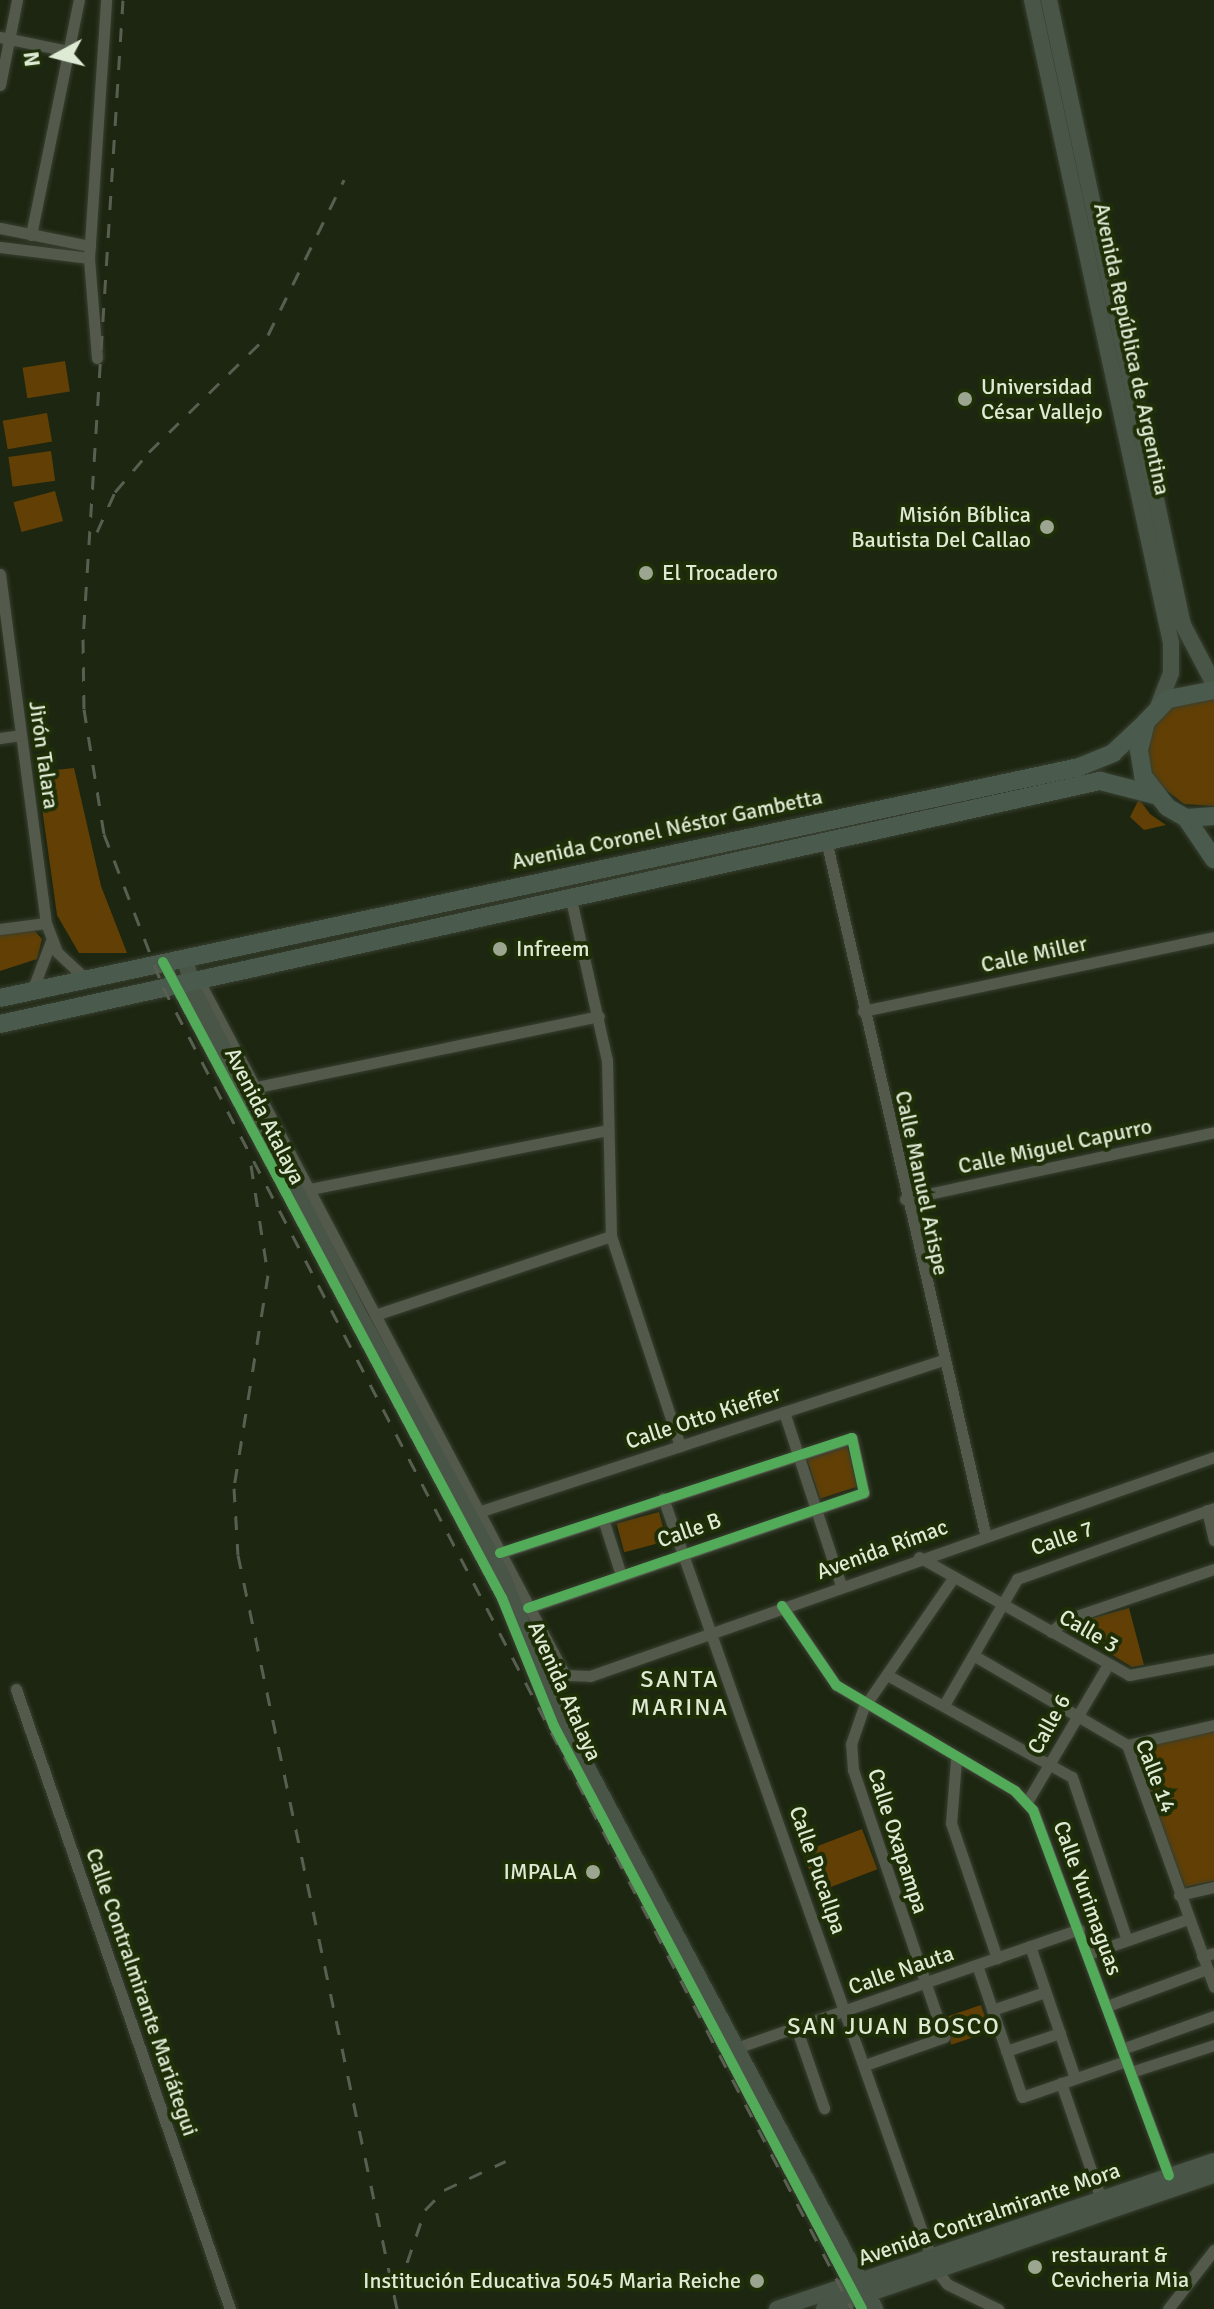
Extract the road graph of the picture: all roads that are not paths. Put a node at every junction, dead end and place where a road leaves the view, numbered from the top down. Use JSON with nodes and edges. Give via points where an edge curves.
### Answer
{"nodes":[{"id":1,"x":17,"y":0,"type":"edge"},
{"id":2,"x":79,"y":0,"type":"edge"},
{"id":3,"x":106,"y":0,"type":"edge"},
{"id":4,"x":1032,"y":0,"type":"edge"},
{"id":5,"x":1049,"y":0,"type":"edge"},
{"id":6,"x":5,"y":38,"type":"edge"},
{"id":7,"x":68,"y":51,"type":"junction"},
{"id":8,"x":0,"y":85,"type":"edge"},
{"id":9,"x":0,"y":228,"type":"edge"},
{"id":10,"x":31,"y":235,"type":"junction"},
{"id":11,"x":0,"y":247,"type":"edge"},
{"id":12,"x":90,"y":252,"type":"junction"},
{"id":13,"x":97,"y":358,"type":"dead end"},
{"id":14,"x":1130,"y":416,"type":"junction"},
{"id":15,"x":0,"y":574,"type":"edge"},
{"id":16,"x":1170,"y":601,"type":"junction"},
{"id":17,"x":1214,"y":687,"type":"edge"},
{"id":18,"x":1152,"y":715,"type":"junction"},
{"id":19,"x":21,"y":735,"type":"junction"},
{"id":20,"x":0,"y":738,"type":"edge"},
{"id":21,"x":1155,"y":795,"type":"junction"},
{"id":22,"x":1214,"y":816,"type":"edge"},
{"id":23,"x":1186,"y":818,"type":"junction"},
{"id":24,"x":826,"y":840,"type":"junction"},
{"id":25,"x":1214,"y":859,"type":"edge"},
{"id":26,"x":570,"y":894,"type":"junction"},
{"id":27,"x":46,"y":923,"type":"junction"},
{"id":28,"x":0,"y":929,"type":"edge"},
{"id":29,"x":1214,"y":937,"type":"edge"},
{"id":30,"x":51,"y":940,"type":"junction"},
{"id":31,"x":185,"y":958,"type":"junction"},
{"id":32,"x":163,"y":962,"type":"junction"},
{"id":33,"x":86,"y":979,"type":"junction"},
{"id":34,"x":188,"y":981,"type":"junction"},
{"id":35,"x":32,"y":991,"type":"junction"},
{"id":36,"x":0,"y":998,"type":"edge"},
{"id":37,"x":863,"y":1011,"type":"junction"},
{"id":38,"x":599,"y":1016,"type":"junction"},
{"id":39,"x":0,"y":1024,"type":"edge"},
{"id":40,"x":257,"y":1087,"type":"junction"},
{"id":41,"x":607,"y":1130,"type":"junction"},
{"id":42,"x":1214,"y":1132,"type":"edge"},
{"id":43,"x":310,"y":1189,"type":"junction"},
{"id":44,"x":905,"y":1199,"type":"junction"},
{"id":45,"x":611,"y":1236,"type":"junction"},
{"id":46,"x":375,"y":1315,"type":"junction"},
{"id":47,"x":941,"y":1361,"type":"junction"},
{"id":48,"x":784,"y":1412,"type":"junction"},
{"id":49,"x":680,"y":1446,"type":"junction"},
{"id":50,"x":798,"y":1452,"type":"junction"},
{"id":51,"x":1214,"y":1457,"type":"edge"},
{"id":52,"x":663,"y":1498,"type":"junction"},
{"id":53,"x":817,"y":1509,"type":"junction"},
{"id":54,"x":1211,"y":1509,"type":"edge"},
{"id":55,"x":478,"y":1512,"type":"junction"},
{"id":56,"x":603,"y":1519,"type":"junction"},
{"id":57,"x":985,"y":1533,"type":"junction"},
{"id":58,"x":1214,"y":1540,"type":"edge"},
{"id":59,"x":500,"y":1553,"type":"junction"},
{"id":60,"x":682,"y":1553,"type":"junction"},
{"id":61,"x":919,"y":1557,"type":"junction"},
{"id":62,"x":1214,"y":1569,"type":"edge"},
{"id":63,"x":621,"y":1575,"type":"junction"},
{"id":64,"x":953,"y":1578,"type":"junction"},
{"id":65,"x":841,"y":1585,"type":"junction"},
{"id":66,"x":1002,"y":1605,"type":"junction"},
{"id":67,"x":782,"y":1606,"type":"junction"},
{"id":68,"x":528,"y":1608,"type":"junction"},
{"id":69,"x":712,"y":1631,"type":"junction"},
{"id":70,"x":1051,"y":1632,"type":"junction"},
{"id":71,"x":973,"y":1655,"type":"junction"},
{"id":72,"x":1214,"y":1659,"type":"edge"},
{"id":73,"x":1107,"y":1666,"type":"junction"},
{"id":74,"x":565,"y":1675,"type":"joint"},
{"id":75,"x":887,"y":1675,"type":"junction"},
{"id":76,"x":16,"y":1689,"type":"dead end"},
{"id":77,"x":944,"y":1705,"type":"junction"},
{"id":78,"x":864,"y":1707,"type":"junction"},
{"id":79,"x":1077,"y":1713,"type":"junction"},
{"id":80,"x":1214,"y":1725,"type":"edge"},
{"id":81,"x":1127,"y":1745,"type":"junction"},
{"id":82,"x":956,"y":1760,"type":"junction"},
{"id":83,"x":1050,"y":1764,"type":"junction"},
{"id":84,"x":1027,"y":1802,"type":"junction"},
{"id":85,"x":1214,"y":1887,"type":"edge"},
{"id":86,"x":1179,"y":1895,"type":"junction"},
{"id":87,"x":1188,"y":1919,"type":"junction"},
{"id":88,"x":1079,"y":1929,"type":"junction"},
{"id":89,"x":1127,"y":1940,"type":"junction"},
{"id":90,"x":1030,"y":1946,"type":"junction"},
{"id":91,"x":1088,"y":1954,"type":"junction"},
{"id":92,"x":1208,"y":1954,"type":"edge"},
{"id":93,"x":997,"y":1958,"type":"junction"},
{"id":94,"x":977,"y":1965,"type":"junction"},
{"id":95,"x":1207,"y":1969,"type":"junction"},
{"id":96,"x":924,"y":1983,"type":"junction"},
{"id":97,"x":1214,"y":1987,"type":"edge"},
{"id":98,"x":1045,"y":1992,"type":"junction"},
{"id":99,"x":1107,"y":2006,"type":"junction"},
{"id":100,"x":846,"y":2010,"type":"junction"},
{"id":101,"x":992,"y":2010,"type":"junction"},
{"id":102,"x":1214,"y":2016,"type":"edge"},
{"id":103,"x":796,"y":2027,"type":"junction"},
{"id":104,"x":1060,"y":2033,"type":"junction"},
{"id":105,"x":1214,"y":2045,"type":"edge"},
{"id":106,"x":736,"y":2048,"type":"junction"},
{"id":107,"x":1006,"y":2051,"type":"junction"},
{"id":108,"x":1126,"y":2061,"type":"junction"},
{"id":109,"x":865,"y":2065,"type":"junction"},
{"id":110,"x":1075,"y":2078,"type":"junction"},
{"id":111,"x":1061,"y":2083,"type":"junction"},
{"id":112,"x":824,"y":2108,"type":"dead end"},
{"id":113,"x":1214,"y":2161,"type":"edge"},
{"id":114,"x":1214,"y":2175,"type":"edge"},
{"id":115,"x":1169,"y":2176,"type":"junction"},
{"id":116,"x":1101,"y":2199,"type":"junction"},
{"id":117,"x":1214,"y":2250,"type":"edge"},
{"id":118,"x":940,"y":2262,"type":"junction"},
{"id":119,"x":862,"y":2296,"type":"edge"},
{"id":120,"x":230,"y":2309,"type":"edge"},
{"id":121,"x":777,"y":2309,"type":"edge"},
{"id":122,"x":824,"y":2309,"type":"edge"},
{"id":123,"x":998,"y":2309,"type":"edge"},
{"id":124,"x":1168,"y":2309,"type":"edge"}],
"edges":[{"from":1,"to":6,"type":"street"},
{"from":2,"to":7,"type":"street"},
{"from":3,"to":12,"type":"street"},
{"from":4,"to":14,"type":"main road","name":"Avenida República de Argentina"},
{"from":5,"to":14,"type":"main road","name":"Avenida República de Argentina"},
{"from":6,"to":7,"type":"street"},
{"from":6,"to":8,"type":"street"},
{"from":7,"to":10,"type":"street"},
{"from":9,"to":10,"type":"street"},
{"from":10,"to":12,"type":"street"},
{"from":11,"to":12,"type":"street"},
{"from":12,"to":13,"type":"street"},
{"from":14,"to":16,"type":"main road","name":"Avenida República de Argentina"},
{"from":15,"to":19,"type":"street","name":"Jirón Talara"},
{"from":16,"to":17,"type":"main road","name":"Avenida República de Argentina","via":[[1190,650]]},
{"from":16,"to":18,"type":"main road","name":"Avenida República de Argentina","via":[[1172,660]]},
{"from":17,"to":18,"type":"main road","via":[[1179,693]]},
{"from":18,"to":21,"type":"main road","via":[[1140,765]]},
{"from":18,"to":31,"type":"main road","name":"Avenida Coronel Néstor Gambetta","via":[[1113,753],[1079,767]]},
{"from":19,"to":20,"type":"street"},
{"from":19,"to":27,"type":"street","name":"Jirón Talara"},
{"from":21,"to":23,"type":"main road"},
{"from":21,"to":24,"type":"main road","name":"Avenida Coronel Néstor Gambetta","via":[[1100,781]]},
{"from":22,"to":23,"type":"main road"},
{"from":23,"to":25,"type":"main road"},
{"from":24,"to":26,"type":"main road","name":"Avenida Coronel Néstor Gambetta"},
{"from":24,"to":37,"type":"street","name":"Calle Manuel Arispe"},
{"from":26,"to":34,"type":"main road","name":"Avenida Coronel Néstor Gambetta"},
{"from":26,"to":38,"type":"street"},
{"from":27,"to":28,"type":"street"},
{"from":27,"to":30,"type":"street","name":"Jirón Talara"},
{"from":29,"to":37,"type":"street","name":"Calle Miller"},
{"from":30,"to":33,"type":"street","name":"Jirón Talara"},
{"from":30,"to":35,"type":"street"},
{"from":31,"to":32,"type":"main road","name":"Avenida Coronel Néstor Gambetta"},
{"from":31,"to":34,"type":"main road","name":"Avenida Atalaya"},
{"from":32,"to":33,"type":"main road","name":"Avenida Coronel Néstor Gambetta"},
{"from":32,"to":34,"type":"street","name":"Avenida Atalaya"},
{"from":33,"to":35,"type":"main road","name":"Avenida Coronel Néstor Gambetta"},
{"from":34,"to":39,"type":"main road","name":"Avenida Coronel Néstor Gambetta"},
{"from":34,"to":40,"type":"street","name":"Avenida Atalaya"},
{"from":34,"to":106,"type":"main road","name":"Avenida Atalaya","via":[[362,1320],[502,1575],[553,1701]]},
{"from":34,"to":119,"type":"street","name":"Avenida Atalaya","via":[[492,1579],[554,1726]]},
{"from":35,"to":36,"type":"main road","name":"Avenida Coronel Néstor Gambetta"},
{"from":37,"to":44,"type":"street","name":"Calle Manuel Arispe"},
{"from":38,"to":40,"type":"street"},
{"from":38,"to":41,"type":"street"},
{"from":40,"to":43,"type":"street","name":"Avenida Atalaya"},
{"from":41,"to":43,"type":"street"},
{"from":41,"to":45,"type":"street"},
{"from":42,"to":44,"type":"street","name":"Calle Miguel Capurro"},
{"from":43,"to":46,"type":"street","name":"Avenida Atalaya"},
{"from":44,"to":47,"type":"street","name":"Calle Manuel Arispe"},
{"from":45,"to":46,"type":"street"},
{"from":45,"to":49,"type":"street"},
{"from":46,"to":55,"type":"street","name":"Avenida Atalaya"},
{"from":47,"to":48,"type":"street","name":"Calle Otto Kieffer"},
{"from":47,"to":57,"type":"street","name":"Calle Manuel Arispe"},
{"from":48,"to":49,"type":"street","name":"Calle Otto Kieffer"},
{"from":48,"to":50,"type":"street"},
{"from":49,"to":55,"type":"street","name":"Calle Otto Kieffer"},
{"from":50,"to":52,"type":"street"},
{"from":50,"to":53,"type":"street"},
{"from":50,"to":53,"type":"street","name":"Calle B","via":[[852,1438],[864,1493]]},
{"from":51,"to":57,"type":"street","name":"Avenida Rímac"},
{"from":52,"to":56,"type":"street"},
{"from":52,"to":60,"type":"street","name":"Calle Pucallpa"},
{"from":53,"to":60,"type":"street","name":"Calle B"},
{"from":53,"to":65,"type":"street"},
{"from":54,"to":58,"type":"street"},
{"from":54,"to":66,"type":"street","name":"Calle 7","via":[[1031,1569]]},
{"from":55,"to":59,"type":"street","name":"Avenida Atalaya"},
{"from":56,"to":59,"type":"street"},
{"from":56,"to":63,"type":"street"},
{"from":57,"to":61,"type":"street","name":"Avenida Rímac"},
{"from":59,"to":68,"type":"street","name":"Avenida Atalaya"},
{"from":60,"to":63,"type":"street","name":"Calle B"},
{"from":60,"to":69,"type":"street","name":"Calle Pucallpa"},
{"from":61,"to":64,"type":"street"},
{"from":61,"to":65,"type":"street","name":"Avenida Rímac"},
{"from":62,"to":70,"type":"street","via":[[1079,1614]]},
{"from":63,"to":68,"type":"street","name":"Calle B"},
{"from":64,"to":66,"type":"street","name":"Calle 3"},
{"from":64,"to":75,"type":"street","name":"Calle Oxapampa"},
{"from":65,"to":67,"type":"street","name":"Avenida Rímac"},
{"from":66,"to":70,"type":"street","name":"Calle 3"},
{"from":66,"to":71,"type":"street","name":"Calle 7"},
{"from":67,"to":69,"type":"street","name":"Avenida Rímac"},
{"from":67,"to":78,"type":"street","name":"Calle Yurimaguas","via":[[815,1663]]},
{"from":68,"to":74,"type":"street","name":"Avenida Atalaya"},
{"from":69,"to":74,"type":"street","name":"Avenida Rímac","via":[[590,1676]]},
{"from":69,"to":100,"type":"street","name":"Calle Pucallpa"},
{"from":70,"to":73,"type":"street","name":"Calle 3"},
{"from":71,"to":77,"type":"street","name":"Calle 7"},
{"from":71,"to":79,"type":"street","name":"Calle 14"},
{"from":72,"to":73,"type":"street","name":"Calle 3","via":[[1138,1676]]},
{"from":73,"to":79,"type":"street","name":"Calle 6"},
{"from":75,"to":77,"type":"street"},
{"from":75,"to":78,"type":"street","name":"Calle Oxapampa"},
{"from":76,"to":120,"type":"street","name":"Calle Contralmirante Mariátegui"},
{"from":77,"to":83,"type":"street"},
{"from":78,"to":82,"type":"street","name":"Calle Yurimaguas"},
{"from":78,"to":96,"type":"street","name":"Calle Oxapampa","via":[[852,1732],[853,1770]]},
{"from":79,"to":81,"type":"street","name":"Calle 14"},
{"from":79,"to":83,"type":"street","name":"Calle 6"},
{"from":80,"to":81,"type":"street"},
{"from":81,"to":86,"type":"street","name":"Calle 14"},
{"from":82,"to":84,"type":"street","name":"Calle Yurimaguas"},
{"from":82,"to":93,"type":"street","via":[[951,1823]]},
{"from":83,"to":84,"type":"street","name":"Calle 6"},
{"from":83,"to":89,"type":"street","via":[[1072,1777]]},
{"from":84,"to":88,"type":"street","name":"Calle Yurimaguas"},
{"from":85,"to":86,"type":"street"},
{"from":86,"to":87,"type":"street","name":"Calle 14"},
{"from":87,"to":89,"type":"street"},
{"from":87,"to":92,"type":"street","name":"Calle 14"},
{"from":88,"to":90,"type":"street","name":"Calle Nauta"},
{"from":88,"to":91,"type":"street","name":"Calle Yurimaguas"},
{"from":89,"to":91,"type":"street"},
{"from":90,"to":93,"type":"street","name":"Calle Nauta"},
{"from":90,"to":98,"type":"street"},
{"from":91,"to":99,"type":"street","name":"Calle Yurimaguas"},
{"from":92,"to":95,"type":"street","name":"Calle 14"},
{"from":93,"to":94,"type":"street","name":"Calle Nauta"},
{"from":94,"to":96,"type":"street","name":"Calle Nauta"},
{"from":94,"to":101,"type":"street"},
{"from":95,"to":97,"type":"street","name":"Calle 14"},
{"from":95,"to":99,"type":"street"},
{"from":96,"to":100,"type":"street","name":"Calle Nauta"},
{"from":96,"to":109,"type":"street","name":"Calle Oxapampa","via":[[944,2037]]},
{"from":98,"to":101,"type":"street"},
{"from":98,"to":104,"type":"street"},
{"from":99,"to":108,"type":"street","name":"Calle Yurimaguas"},
{"from":100,"to":103,"type":"street","name":"Calle Nauta"},
{"from":100,"to":109,"type":"street","name":"Calle Pucallpa"},
{"from":101,"to":107,"type":"street"},
{"from":102,"to":108,"type":"street"},
{"from":103,"to":106,"type":"street","name":"Calle Nauta"},
{"from":103,"to":112,"type":"street"},
{"from":104,"to":107,"type":"street"},
{"from":104,"to":110,"type":"street"},
{"from":105,"to":108,"type":"street"},
{"from":106,"to":119,"type":"main road","name":"Avenida Atalaya"},
{"from":107,"to":111,"type":"street","via":[[1022,2097]]},
{"from":108,"to":110,"type":"street"},
{"from":108,"to":115,"type":"street","name":"Calle Yurimaguas"},
{"from":109,"to":118,"type":"street","name":"Calle Pucallpa"},
{"from":110,"to":111,"type":"street"},
{"from":111,"to":116,"type":"street"},
{"from":113,"to":115,"type":"main road","name":"Avenida Contralmirante Mora"},
{"from":114,"to":118,"type":"main road","name":"Avenida Contralmirante Mora"},
{"from":115,"to":116,"type":"main road","name":"Avenida Contralmirante Mora"},
{"from":116,"to":118,"type":"main road","name":"Avenida Contralmirante Mora"},
{"from":117,"to":124,"type":"street"},
{"from":118,"to":119,"type":"main road","name":"Avenida Contralmirante Mora"},
{"from":118,"to":123,"type":"street","via":[[947,2284]]},
{"from":119,"to":121,"type":"main road","name":"Avenida Contralmirante Mora"},
{"from":119,"to":122,"type":"main road","name":"Avenida Contralmirante Mora"}]}
